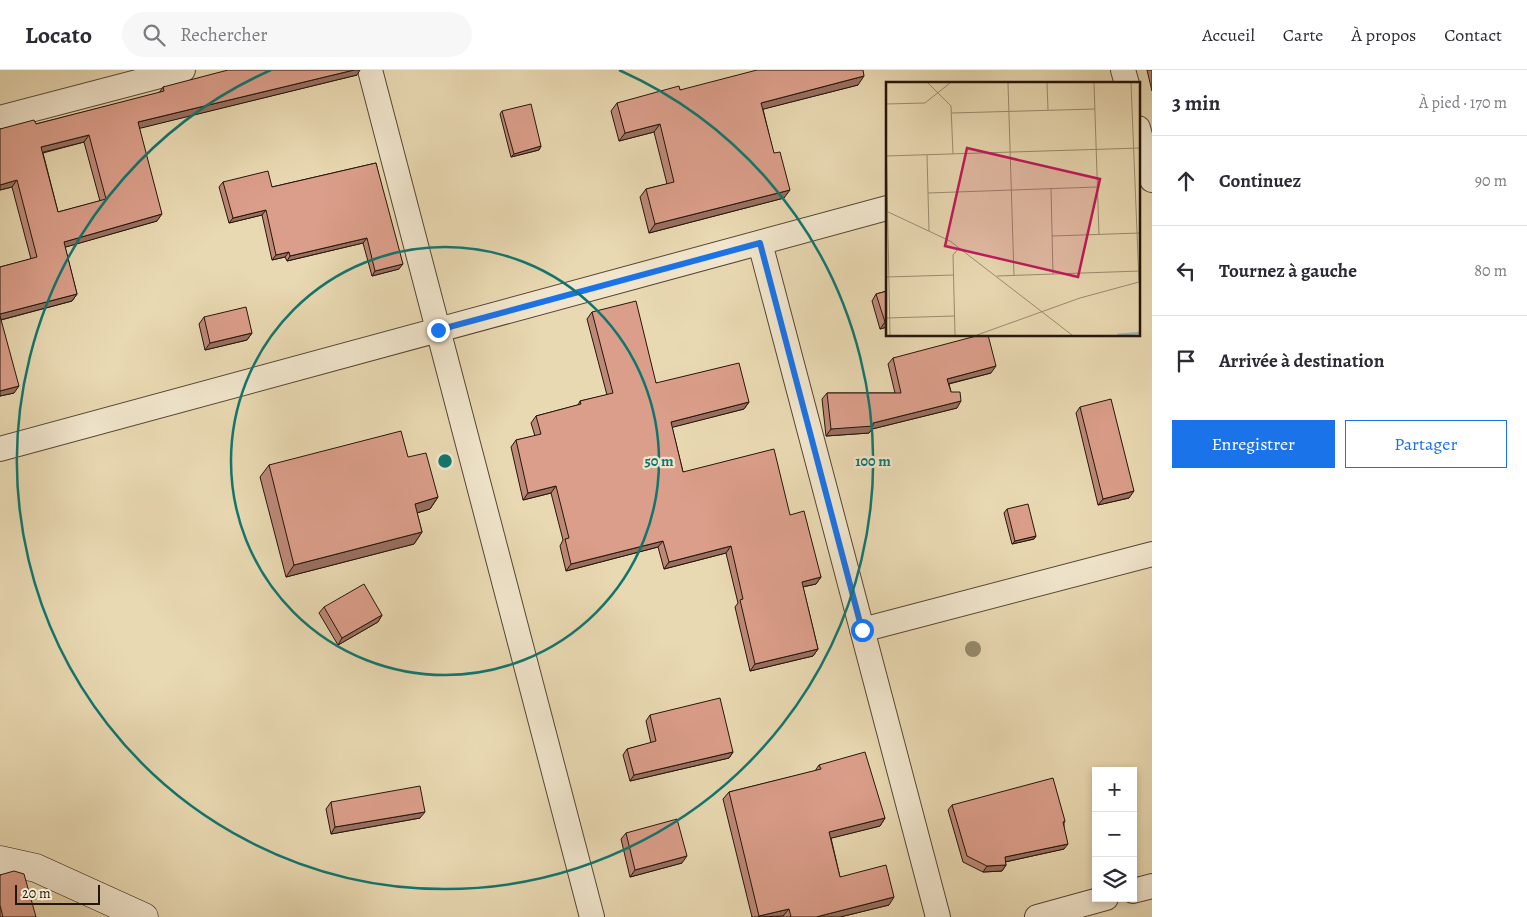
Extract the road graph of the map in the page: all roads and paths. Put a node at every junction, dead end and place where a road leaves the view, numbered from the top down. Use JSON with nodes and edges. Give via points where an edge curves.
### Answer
{"nodes":[{"id":1,"x":183,"y":70,"type":"edge"},
{"id":2,"x":370,"y":70,"type":"edge"},
{"id":3,"x":0,"y":118,"type":"edge"},
{"id":4,"x":1140,"y":139,"type":"edge"},
{"id":5,"x":1152,"y":180,"type":"edge"},
{"id":6,"x":886,"y":208,"type":"edge"},
{"id":7,"x":760,"y":243,"type":"junction"},
{"id":8,"x":438,"y":330,"type":"junction"},
{"id":9,"x":0,"y":449,"type":"edge"},
{"id":10,"x":1152,"y":554,"type":"edge"},
{"id":11,"x":862,"y":630,"type":"junction"},
{"id":12,"x":0,"y":860,"type":"edge"},
{"id":13,"x":1152,"y":886,"type":"edge"},
{"id":14,"x":1137,"y":890,"type":"edge"},
{"id":15,"x":1092,"y":902,"type":"edge"},
{"id":16,"x":128,"y":914,"type":"edge"},
{"id":17,"x":592,"y":917,"type":"edge"},
{"id":18,"x":938,"y":917,"type":"edge"},
{"id":19,"x":1037,"y":917,"type":"edge"}],
"edges":[{"from":1,"to":3,"type":"street"},
{"from":2,"to":8,"type":"street"},
{"from":4,"to":5,"type":"street"},
{"from":6,"to":7,"type":"street"},
{"from":7,"to":8,"type":"street"},
{"from":7,"to":11,"type":"street"},
{"from":8,"to":9,"type":"street"},
{"from":8,"to":17,"type":"street"},
{"from":10,"to":11,"type":"street"},
{"from":11,"to":18,"type":"street"},
{"from":12,"to":16,"type":"street","via":[[36,868]]},
{"from":13,"to":14,"type":"street"},
{"from":15,"to":19,"type":"street"}]}
